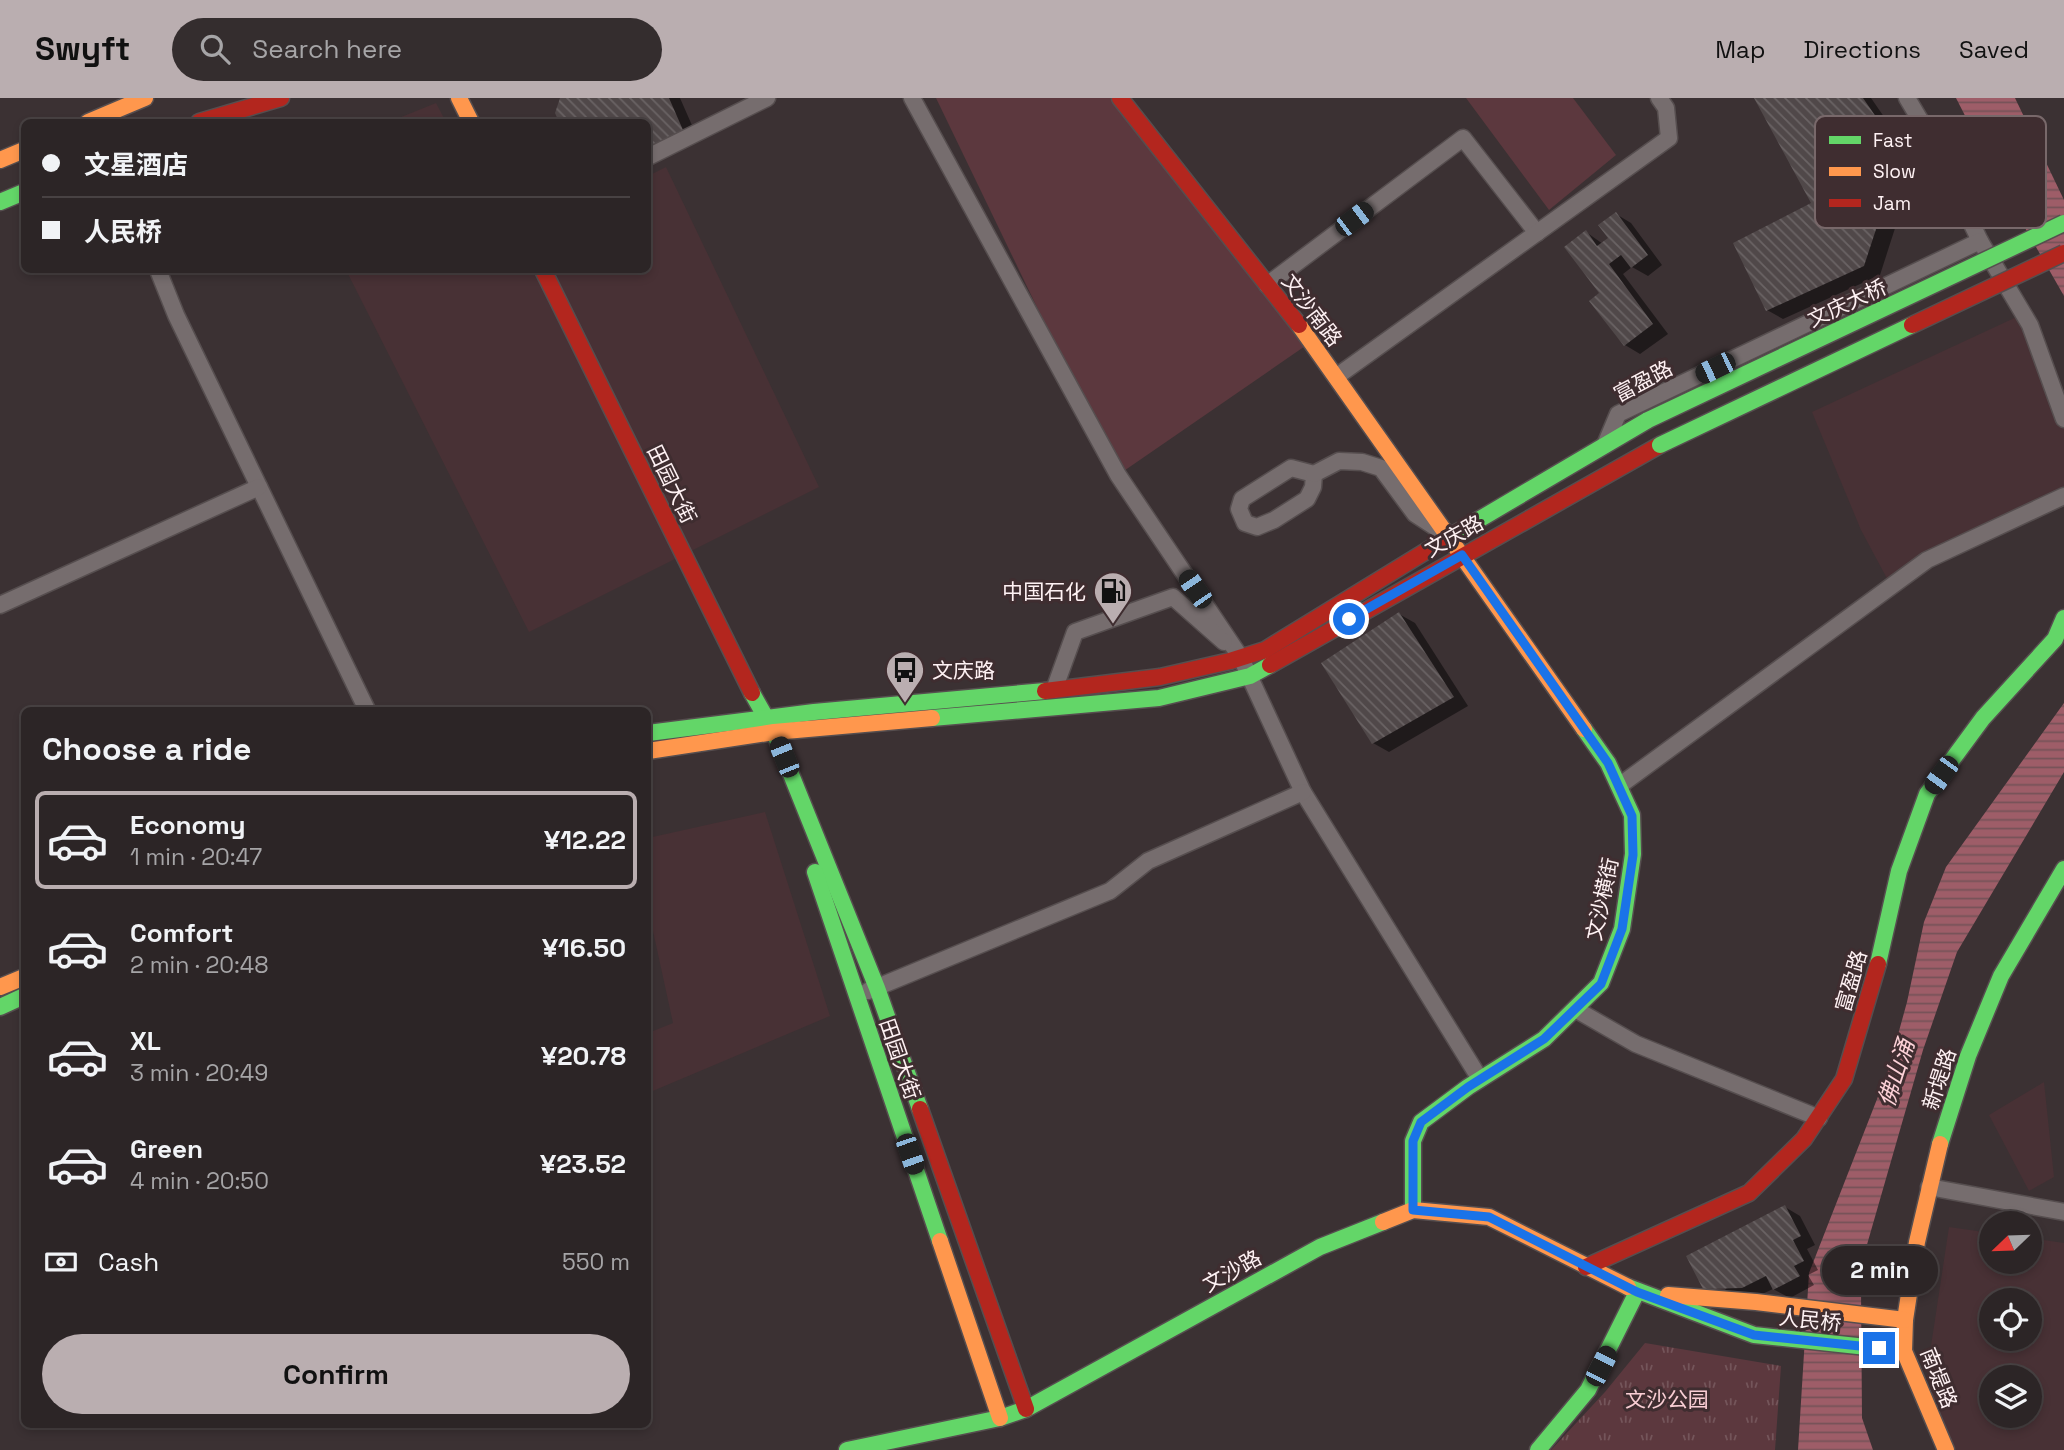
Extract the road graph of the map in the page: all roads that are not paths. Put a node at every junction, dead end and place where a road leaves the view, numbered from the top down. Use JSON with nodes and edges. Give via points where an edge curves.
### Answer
{"nodes":[{"id":1,"x":145,"y":98,"type":"edge"},
{"id":2,"x":281,"y":98,"type":"edge"},
{"id":3,"x":459,"y":98,"type":"edge"},
{"id":4,"x":767,"y":98,"type":"edge"},
{"id":5,"x":912,"y":98,"type":"edge"},
{"id":6,"x":1120,"y":98,"type":"edge"},
{"id":7,"x":1659,"y":98,"type":"edge"},
{"id":8,"x":1907,"y":98,"type":"edge"},
{"id":9,"x":1918,"y":116,"type":"edge"},
{"id":10,"x":95,"y":119,"type":"edge"},
{"id":11,"x":209,"y":119,"type":"edge"},
{"id":12,"x":470,"y":119,"type":"edge"},
{"id":13,"x":21,"y":151,"type":"edge"},
{"id":14,"x":651,"y":156,"type":"edge"},
{"id":15,"x":0,"y":160,"type":"edge"},
{"id":16,"x":21,"y":193,"type":"edge"},
{"id":17,"x":0,"y":202,"type":"edge"},
{"id":18,"x":2064,"y":223,"type":"edge"},
{"id":19,"x":1974,"y":228,"type":"edge"},
{"id":20,"x":1537,"y":233,"type":"junction"},
{"id":21,"x":1980,"y":241,"type":"junction"},
{"id":22,"x":2064,"y":253,"type":"edge"},
{"id":23,"x":159,"y":273,"type":"edge"},
{"id":24,"x":544,"y":273,"type":"edge"},
{"id":25,"x":1267,"y":285,"type":"junction"},
{"id":26,"x":1336,"y":377,"type":"junction"},
{"id":27,"x":2064,"y":419,"type":"edge"},
{"id":28,"x":1648,"y":420,"type":"joint"},
{"id":29,"x":1605,"y":445,"type":"junction"},
{"id":30,"x":1314,"y":474,"type":"junction"},
{"id":31,"x":259,"y":488,"type":"junction"},
{"id":32,"x":2064,"y":496,"type":"edge"},
{"id":33,"x":1449,"y":537,"type":"junction"},
{"id":34,"x":1462,"y":555,"type":"junction"},
{"id":35,"x":0,"y":605,"type":"edge"},
{"id":36,"x":2064,"y":618,"type":"edge"},
{"id":37,"x":1241,"y":658,"type":"junction"},
{"id":38,"x":1250,"y":676,"type":"junction"},
{"id":39,"x":1054,"y":690,"type":"junction"},
{"id":40,"x":366,"y":707,"type":"edge"},
{"id":41,"x":764,"y":717,"type":"junction"},
{"id":42,"x":651,"y":733,"type":"edge"},
{"id":43,"x":766,"y":733,"type":"junction"},
{"id":44,"x":651,"y":751,"type":"edge"},
{"id":45,"x":1619,"y":786,"type":"junction"},
{"id":46,"x":1303,"y":792,"type":"junction"},
{"id":47,"x":2064,"y":869,"type":"edge"},
{"id":48,"x":21,"y":978,"type":"edge"},
{"id":49,"x":0,"y":987,"type":"edge"},
{"id":50,"x":877,"y":988,"type":"junction"},
{"id":51,"x":857,"y":996,"type":"junction"},
{"id":52,"x":21,"y":997,"type":"edge"},
{"id":53,"x":0,"y":1007,"type":"edge"},
{"id":54,"x":1575,"y":1009,"type":"junction"},
{"id":55,"x":1480,"y":1079,"type":"junction"},
{"id":56,"x":1819,"y":1118,"type":"junction"},
{"id":57,"x":1928,"y":1187,"type":"junction"},
{"id":58,"x":1413,"y":1210,"type":"junction"},
{"id":59,"x":2064,"y":1212,"type":"edge"},
{"id":60,"x":1587,"y":1267,"type":"junction"},
{"id":61,"x":1637,"y":1292,"type":"junction"},
{"id":62,"x":1756,"y":1302,"type":"joint"},
{"id":63,"x":1905,"y":1320,"type":"junction"},
{"id":64,"x":1754,"y":1335,"type":"joint"},
{"id":65,"x":1904,"y":1351,"type":"junction"},
{"id":66,"x":1026,"y":1409,"type":"junction"},
{"id":67,"x":1000,"y":1418,"type":"junction"},
{"id":68,"x":847,"y":1450,"type":"edge"},
{"id":69,"x":1538,"y":1450,"type":"edge"},
{"id":70,"x":1946,"y":1450,"type":"edge"}],
"edges":[{"from":1,"to":10,"type":"street"},
{"from":2,"to":11,"type":"street"},
{"from":3,"to":12,"type":"street"},
{"from":4,"to":14,"type":"street"},
{"from":5,"to":37,"type":"street","via":[[1118,475]]},
{"from":6,"to":25,"type":"street","name":"文沙南路"},
{"from":7,"to":20,"type":"street","via":[[1666,108],[1669,138]]},
{"from":8,"to":9,"type":"street"},
{"from":13,"to":15,"type":"street"},
{"from":16,"to":17,"type":"street"},
{"from":18,"to":28,"type":"street","name":"文庆大桥","bridge":true},
{"from":19,"to":21,"type":"street"},
{"from":20,"to":25,"type":"street","via":[[1463,138]]},
{"from":20,"to":26,"type":"street"},
{"from":21,"to":27,"type":"street","via":[[2030,324]]},
{"from":21,"to":29,"type":"street","name":"富盈路","via":[[1618,414]]},
{"from":22,"to":34,"type":"street","name":"文庆路","bridge":true,"via":[[1660,445]]},
{"from":23,"to":31,"type":"street"},
{"from":24,"to":41,"type":"street","name":"田园大街"},
{"from":25,"to":26,"type":"street","name":"文沙南路"},
{"from":26,"to":33,"type":"street","name":"文沙南路"},
{"from":28,"to":29,"type":"street","name":"文庆路"},
{"from":29,"to":33,"type":"street","name":"文庆路"},
{"from":30,"to":30,"type":"street","via":[[1291,468],[1242,499],[1239,509],[1245,523],[1257,527],[1307,499]]},
{"from":30,"to":33,"type":"street","via":[[1339,461],[1381,468],[1415,514]]},
{"from":31,"to":35,"type":"street"},
{"from":31,"to":40,"type":"street"},
{"from":32,"to":45,"type":"street","via":[[1927,560]]},
{"from":33,"to":34,"type":"street","name":"文沙南路"},
{"from":33,"to":37,"type":"street","name":"文庆路","via":[[1265,649]]},
{"from":34,"to":38,"type":"street","name":"文庆路"},
{"from":34,"to":45,"type":"street","name":"文沙横街","via":[[1608,763]]},
{"from":36,"to":56,"type":"street","name":"富盈路","via":[[2055,639],[1983,718],[1927,794],[1899,871],[1881,955],[1844,1079]]},
{"from":37,"to":38,"type":"street"},
{"from":37,"to":39,"type":"street","name":"文庆路","via":[[1123,684]]},
{"from":37,"to":39,"type":"street","via":[[1173,597],[1075,632]]},
{"from":38,"to":43,"type":"street","name":"文庆路","via":[[1159,698]]},
{"from":38,"to":46,"type":"street"},
{"from":39,"to":41,"type":"street","name":"文庆路"},
{"from":41,"to":42,"type":"street","name":"文庆路"},
{"from":41,"to":43,"type":"street","name":"田园大街"},
{"from":43,"to":44,"type":"street","name":"文庆路"},
{"from":43,"to":50,"type":"street","name":"田园大街"},
{"from":43,"to":51,"type":"street","name":"田园大街"},
{"from":45,"to":54,"type":"street","name":"文沙横街","via":[[1632,816],[1633,855],[1622,929],[1601,984]]},
{"from":46,"to":50,"type":"street","via":[[1148,861],[1110,891]]},
{"from":46,"to":55,"type":"street"},
{"from":47,"to":57,"type":"street","name":"新堤路","via":[[2001,976],[1968,1056]]},
{"from":48,"to":49,"type":"street"},
{"from":50,"to":51,"type":"street"},
{"from":50,"to":66,"type":"street","name":"田园大街"},
{"from":51,"to":67,"type":"street","name":"田园大街"},
{"from":52,"to":53,"type":"street"},
{"from":54,"to":55,"type":"street","name":"文沙横街","via":[[1544,1039]]},
{"from":54,"to":56,"type":"street","via":[[1636,1044]]},
{"from":55,"to":58,"type":"street","name":"文沙横街","via":[[1421,1122],[1413,1141]]},
{"from":56,"to":60,"type":"street","name":"富盈路","via":[[1749,1193]]},
{"from":57,"to":59,"type":"street"},
{"from":57,"to":63,"type":"street","name":"新堤路"},
{"from":58,"to":60,"type":"street","name":"文沙路","via":[[1489,1217]]},
{"from":58,"to":66,"type":"street","name":"文沙路","via":[[1320,1247]]},
{"from":60,"to":61,"type":"street","name":"文沙路"},
{"from":61,"to":62,"type":"street","name":"文沙路"},
{"from":61,"to":64,"type":"street","name":"文沙路"},
{"from":61,"to":69,"type":"street","via":[[1588,1390]]},
{"from":62,"to":63,"type":"street","name":"人民桥"},
{"from":63,"to":65,"type":"street","name":"南堤路"},
{"from":64,"to":65,"type":"street","name":"人民桥"},
{"from":65,"to":70,"type":"street","name":"南堤路"},
{"from":66,"to":67,"type":"street","name":"文沙路"},
{"from":67,"to":68,"type":"street","name":"文沙路"}]}
